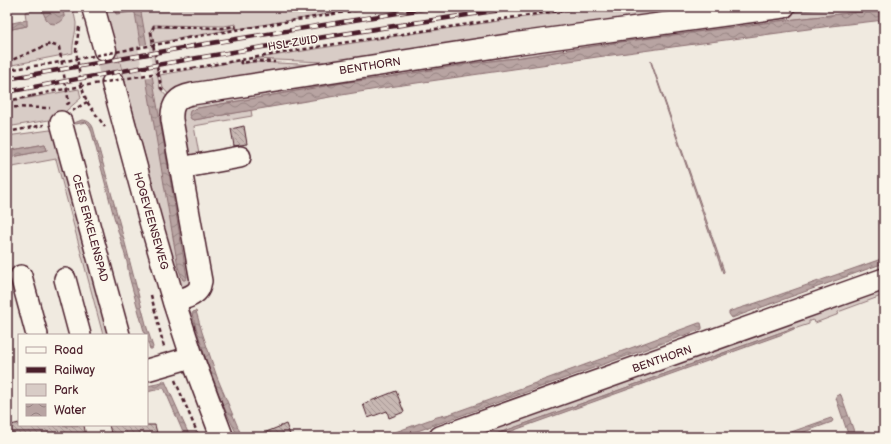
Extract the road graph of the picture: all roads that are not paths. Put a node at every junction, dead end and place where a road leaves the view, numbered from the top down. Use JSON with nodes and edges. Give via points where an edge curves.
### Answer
{"nodes":[{"id":1,"x":93,"y":7,"type":"edge"},
{"id":2,"x":784,"y":7,"type":"edge"},
{"id":3,"x":105,"y":50,"type":"tunnel mouth"},
{"id":4,"x":113,"y":83,"type":"tunnel mouth"},
{"id":5,"x":60,"y":112,"type":"road end"},
{"id":6,"x":240,"y":157,"type":"dead end"},
{"id":7,"x":180,"y":168,"type":"junction"},
{"id":8,"x":21,"y":276,"type":"dead end"},
{"id":9,"x":65,"y":278,"type":"dead end"},
{"id":10,"x":884,"y":279,"type":"edge"},
{"id":11,"x":174,"y":302,"type":"junction"},
{"id":12,"x":36,"y":334,"type":"edge"},
{"id":13,"x":80,"y":334,"type":"edge"},
{"id":14,"x":119,"y":334,"type":"edge"},
{"id":15,"x":192,"y":357,"type":"junction"},
{"id":16,"x":148,"y":370,"type":"edge"},
{"id":17,"x":222,"y":437,"type":"edge"},
{"id":18,"x":440,"y":437,"type":"edge"}],
"edges":[{"from":1,"to":3,"type":"main road"},
{"from":2,"to":7,"type":"street","name":"BENTHORN","via":[[520,42],[192,94],[178,100],[172,113]]},
{"from":4,"to":11,"type":"main road","name":"HOGEVEENSEWEG"},
{"from":5,"to":14,"type":"street","name":"CEES ERKELENSPAD"},
{"from":6,"to":7,"type":"street"},
{"from":7,"to":11,"type":"street","via":[[201,281],[198,290]]},
{"from":8,"to":12,"type":"street"},
{"from":9,"to":13,"type":"street"},
{"from":10,"to":18,"type":"street","name":"BENTHORN"},
{"from":11,"to":15,"type":"main road","name":"HOGEVEENSEWEG"},
{"from":15,"to":16,"type":"street"},
{"from":15,"to":17,"type":"main road","name":"HOGEVEENSEWEG"}]}
